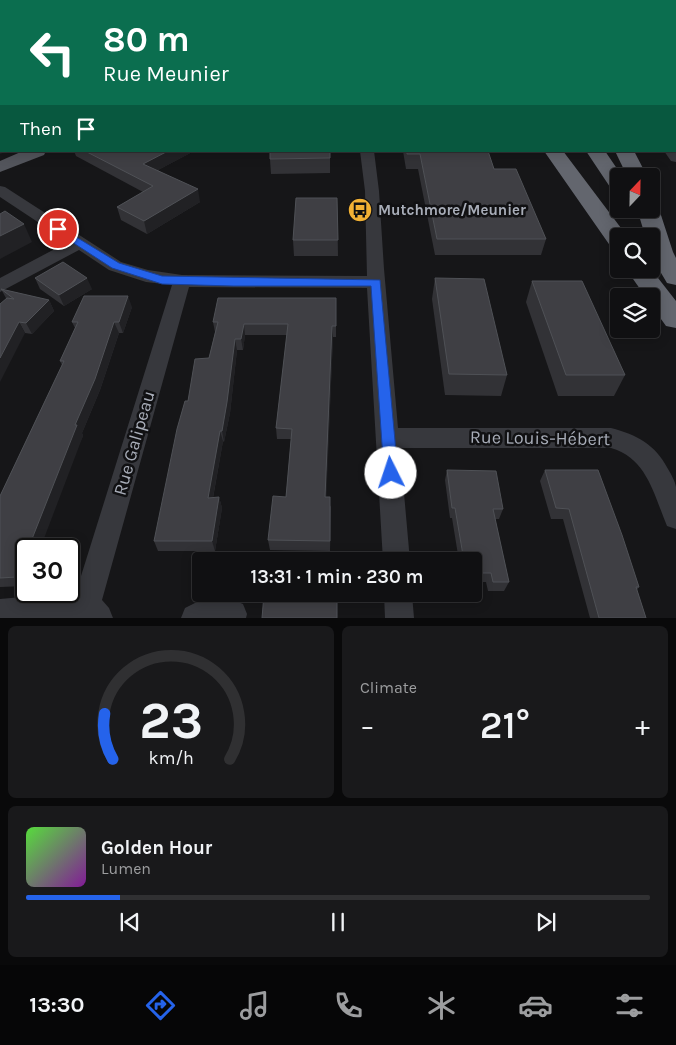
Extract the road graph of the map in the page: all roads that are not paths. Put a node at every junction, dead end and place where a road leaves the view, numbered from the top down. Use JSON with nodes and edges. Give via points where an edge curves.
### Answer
{"nodes":[{"id":1,"x":36,"y":152,"type":"edge"},
{"id":2,"x":367,"y":152,"type":"edge"},
{"id":3,"x":554,"y":152,"type":"edge"},
{"id":4,"x":576,"y":152,"type":"edge"},
{"id":5,"x":596,"y":152,"type":"edge"},
{"id":6,"x":625,"y":152,"type":"edge"},
{"id":7,"x":0,"y":167,"type":"edge"},
{"id":8,"x":633,"y":168,"type":"edge"},
{"id":9,"x":610,"y":173,"type":"edge"},
{"id":10,"x":0,"y":190,"type":"edge"},
{"id":11,"x":623,"y":228,"type":"edge"},
{"id":12,"x":610,"y":230,"type":"edge"},
{"id":13,"x":79,"y":243,"type":"junction"},
{"id":14,"x":660,"y":258,"type":"edge"},
{"id":15,"x":660,"y":273,"type":"edge"},
{"id":16,"x":676,"y":277,"type":"edge"},
{"id":17,"x":645,"y":278,"type":"edge"},
{"id":18,"x":182,"y":281,"type":"junction"},
{"id":19,"x":376,"y":282,"type":"junction"},
{"id":20,"x":0,"y":286,"type":"edge"},
{"id":21,"x":675,"y":320,"type":"edge"},
{"id":22,"x":389,"y":438,"type":"junction"},
{"id":23,"x":676,"y":517,"type":"edge"},
{"id":24,"x":395,"y":552,"type":"edge"},
{"id":25,"x":399,"y":602,"type":"edge"},
{"id":26,"x":92,"y":611,"type":"edge"},
{"id":27,"x":0,"y":613,"type":"edge"},
{"id":28,"x":52,"y":613,"type":"edge"},
{"id":29,"x":233,"y":614,"type":"dead end"},
{"id":30,"x":195,"y":618,"type":"edge"},
{"id":31,"x":400,"y":618,"type":"edge"}],
"edges":[{"from":1,"to":7,"type":"main road"},
{"from":2,"to":19,"type":"street"},
{"from":3,"to":12,"type":"highway"},
{"from":4,"to":11,"type":"highway"},
{"from":5,"to":9,"type":"highway"},
{"from":6,"to":8,"type":"highway"},
{"from":10,"to":13,"type":"street"},
{"from":13,"to":18,"type":"street","via":[[115,266],[162,280]]},
{"from":13,"to":20,"type":"street"},
{"from":14,"to":16,"type":"highway"},
{"from":15,"to":21,"type":"highway"},
{"from":17,"to":21,"type":"highway"},
{"from":18,"to":19,"type":"street"},
{"from":18,"to":26,"type":"street","name":"Rue Galipeau"},
{"from":19,"to":22,"type":"street"},
{"from":22,"to":23,"type":"street","name":"Rue Louis-Hébert","via":[[626,440],[653,464]]},
{"from":22,"to":24,"type":"street"},
{"from":25,"to":31,"type":"street"},
{"from":26,"to":28,"type":"street"},
{"from":27,"to":28,"type":"street"},
{"from":29,"to":30,"type":"street"}]}
